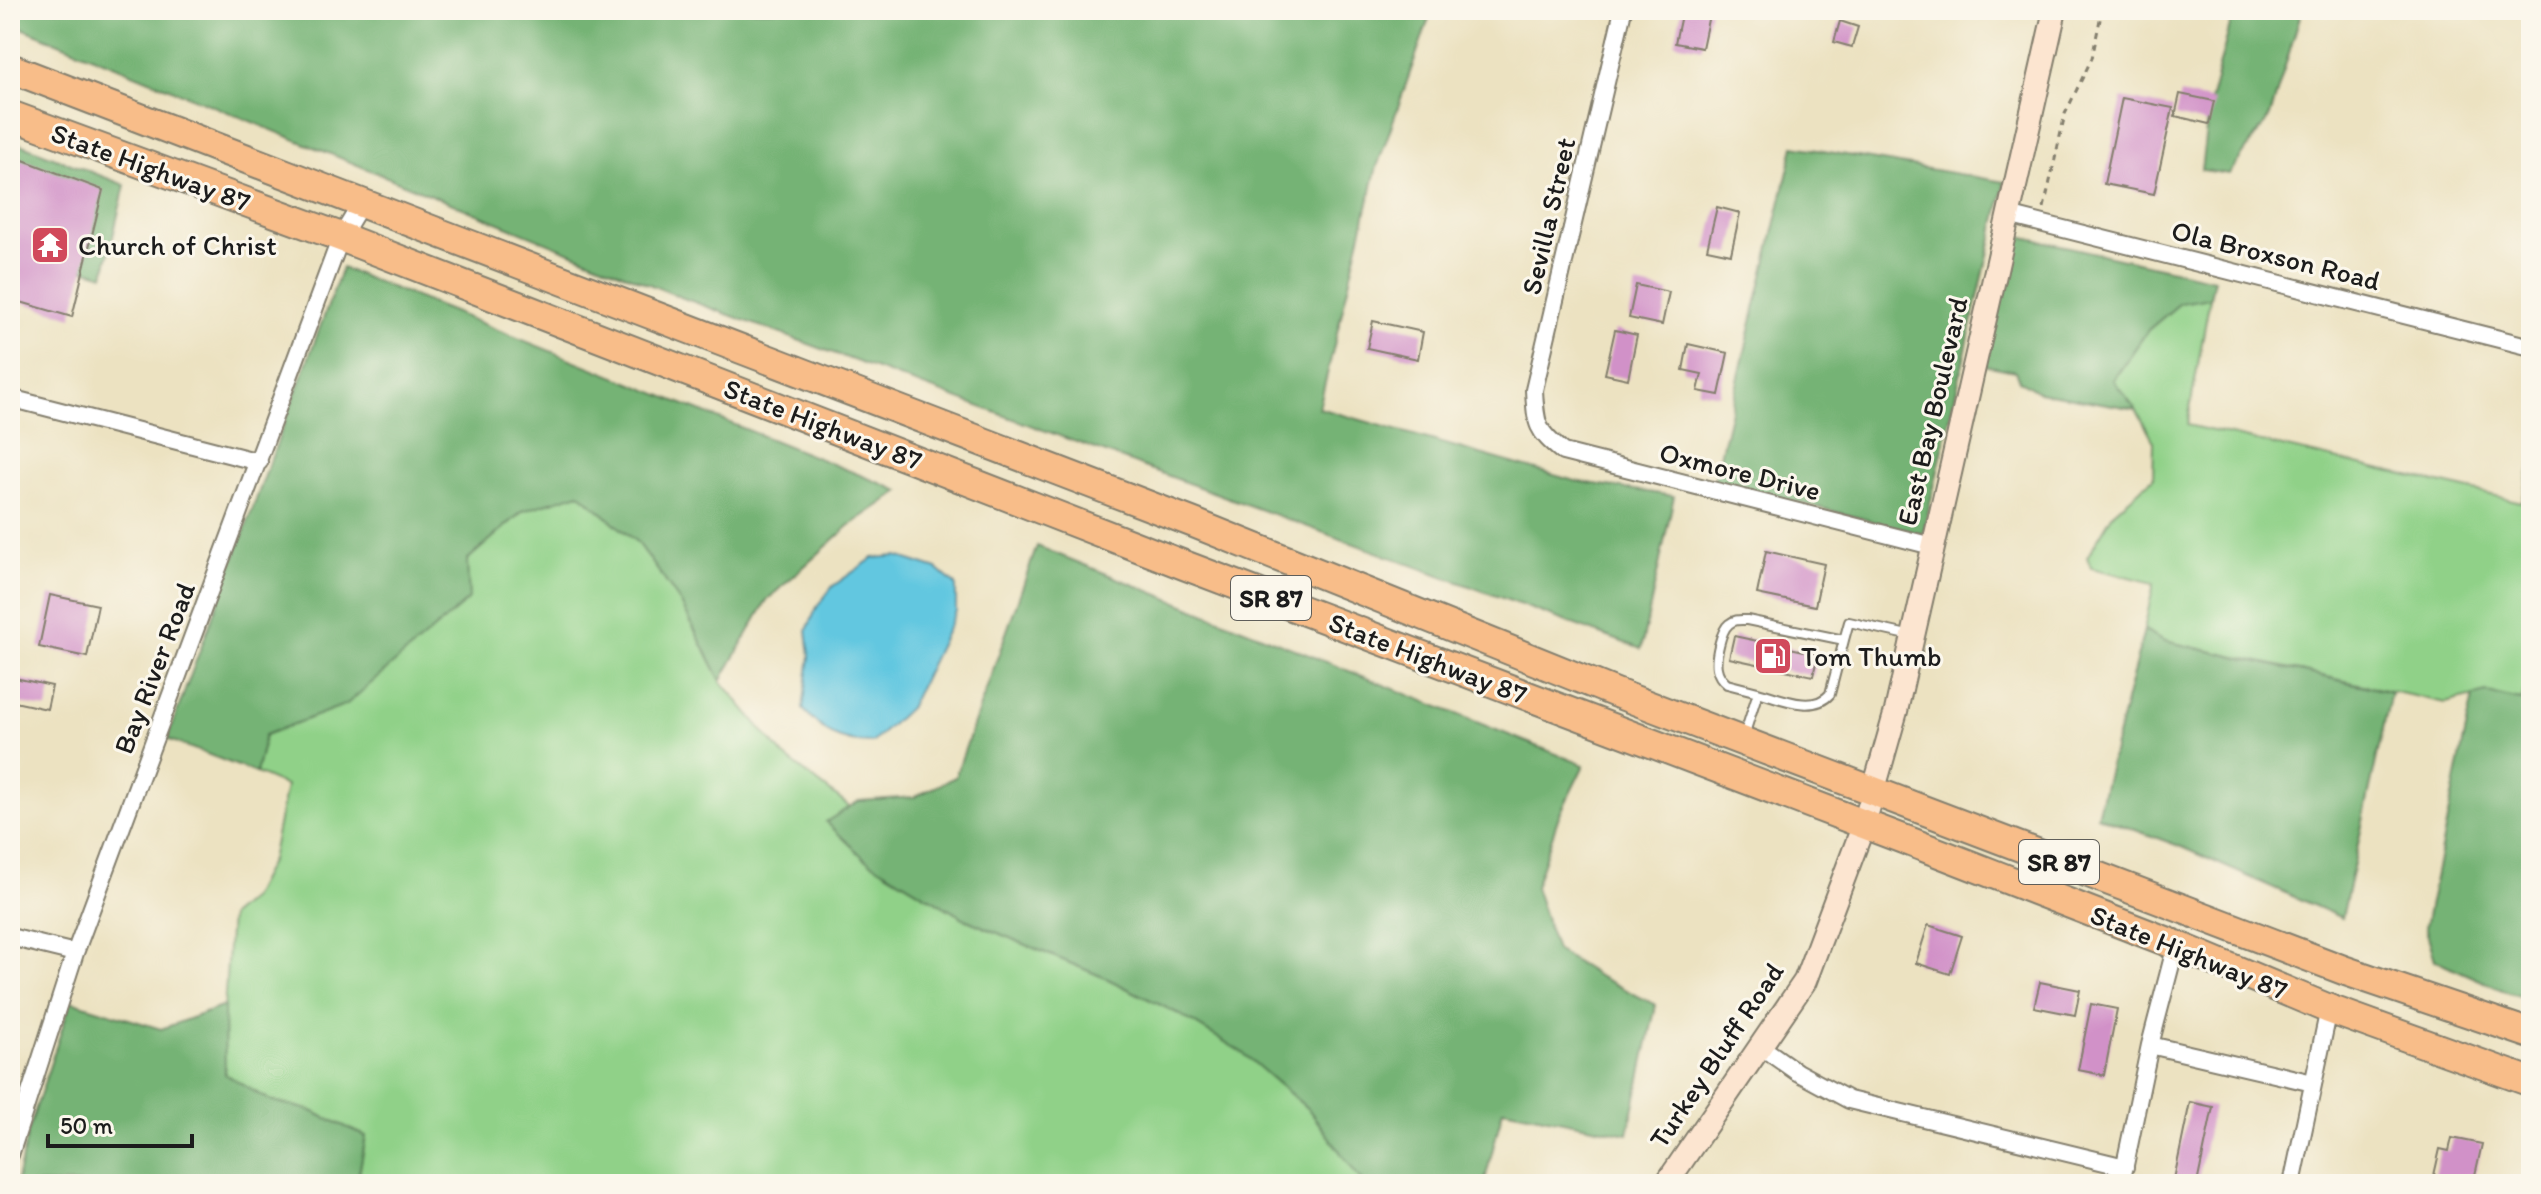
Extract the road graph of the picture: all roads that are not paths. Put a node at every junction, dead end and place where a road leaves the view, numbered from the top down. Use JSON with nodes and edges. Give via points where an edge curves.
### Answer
{"nodes":[{"id":1,"x":1623,"y":10,"type":"edge"},
{"id":2,"x":2055,"y":10,"type":"edge"},
{"id":3,"x":10,"y":68,"type":"edge"},
{"id":4,"x":10,"y":115,"type":"edge"},
{"id":5,"x":361,"y":204,"type":"junction"},
{"id":6,"x":2008,"y":215,"type":"junction"},
{"id":7,"x":341,"y":237,"type":"junction"},
{"id":8,"x":2531,"y":347,"type":"edge"},
{"id":9,"x":10,"y":398,"type":"edge"},
{"id":10,"x":1541,"y":434,"type":"joint"},
{"id":11,"x":259,"y":462,"type":"junction"},
{"id":12,"x":1932,"y":546,"type":"junction"},
{"id":13,"x":1912,"y":636,"type":"junction"},
{"id":14,"x":1844,"y":640,"type":"junction"},
{"id":15,"x":1758,"y":692,"type":"junction"},
{"id":16,"x":1742,"y":740,"type":"junction"},
{"id":17,"x":1874,"y":790,"type":"junction"},
{"id":18,"x":1864,"y":824,"type":"junction"},
{"id":19,"x":10,"y":937,"type":"edge"},
{"id":20,"x":2176,"y":945,"type":"junction"},
{"id":21,"x":75,"y":953,"type":"junction"},
{"id":22,"x":2329,"y":1009,"type":"junction"},
{"id":23,"x":2531,"y":1034,"type":"edge"},
{"id":24,"x":2150,"y":1045,"type":"junction"},
{"id":25,"x":1760,"y":1046,"type":"junction"},
{"id":26,"x":2531,"y":1082,"type":"edge"},
{"id":27,"x":2313,"y":1083,"type":"junction"},
{"id":28,"x":10,"y":1155,"type":"edge"},
{"id":29,"x":2125,"y":1167,"type":"junction"},
{"id":30,"x":1666,"y":1184,"type":"edge"},
{"id":31,"x":2121,"y":1184,"type":"edge"},
{"id":32,"x":2292,"y":1184,"type":"edge"}],
"edges":[{"from":1,"to":10,"type":"street","name":"Sevilla Street","via":[[1534,390]]},
{"from":2,"to":6,"type":"main road","name":"East Bay Boulevard"},
{"from":3,"to":5,"type":"highway","number":"SR 87"},
{"from":4,"to":7,"type":"highway","name":"State Highway 87","number":"SR 87"},
{"from":5,"to":7,"type":"street","name":"Bay River Road"},
{"from":5,"to":16,"type":"highway","number":"SR 87","via":[[1179,517]]},
{"from":6,"to":8,"type":"street","name":"Ola Broxson Road"},
{"from":6,"to":12,"type":"main road","name":"East Bay Boulevard"},
{"from":7,"to":11,"type":"street","name":"Bay River Road"},
{"from":7,"to":18,"type":"highway","name":"State Highway 87","number":"SR 87"},
{"from":9,"to":11,"type":"street"},
{"from":10,"to":12,"type":"street","name":"Oxmore Drive","via":[[1563,452]]},
{"from":11,"to":21,"type":"street","name":"Bay River Road"},
{"from":12,"to":13,"type":"main road","name":"East Bay Boulevard"},
{"from":13,"to":14,"type":"lane","via":[[1849,622]]},
{"from":13,"to":17,"type":"main road","name":"East Bay Boulevard"},
{"from":14,"to":15,"type":"lane","via":[[1826,699],[1806,704]]},
{"from":14,"to":15,"type":"lane","via":[[1747,620],[1730,623],[1717,661],[1719,674],[1727,684]]},
{"from":15,"to":16,"type":"lane"},
{"from":16,"to":17,"type":"highway","number":"SR 87"},
{"from":17,"to":18,"type":"main road","name":"East Bay Boulevard"},
{"from":17,"to":23,"type":"highway","number":"SR 87","via":[[2346,971]]},
{"from":18,"to":20,"type":"highway","name":"State Highway 87","number":"SR 87"},
{"from":18,"to":25,"type":"main road","name":"Turkey Bluff Road","via":[[1805,981]]},
{"from":19,"to":21,"type":"street"},
{"from":20,"to":22,"type":"highway","name":"State Highway 87","number":"SR 87"},
{"from":20,"to":24,"type":"street"},
{"from":21,"to":28,"type":"street","name":"Bay River Road"},
{"from":22,"to":26,"type":"highway","name":"State Highway 87","number":"SR 87"},
{"from":22,"to":27,"type":"street"},
{"from":24,"to":27,"type":"street"},
{"from":24,"to":29,"type":"street"},
{"from":25,"to":29,"type":"street","via":[[1849,1100]]},
{"from":25,"to":30,"type":"main road","name":"Turkey Bluff Road"},
{"from":27,"to":32,"type":"street"},
{"from":29,"to":31,"type":"street"}]}
